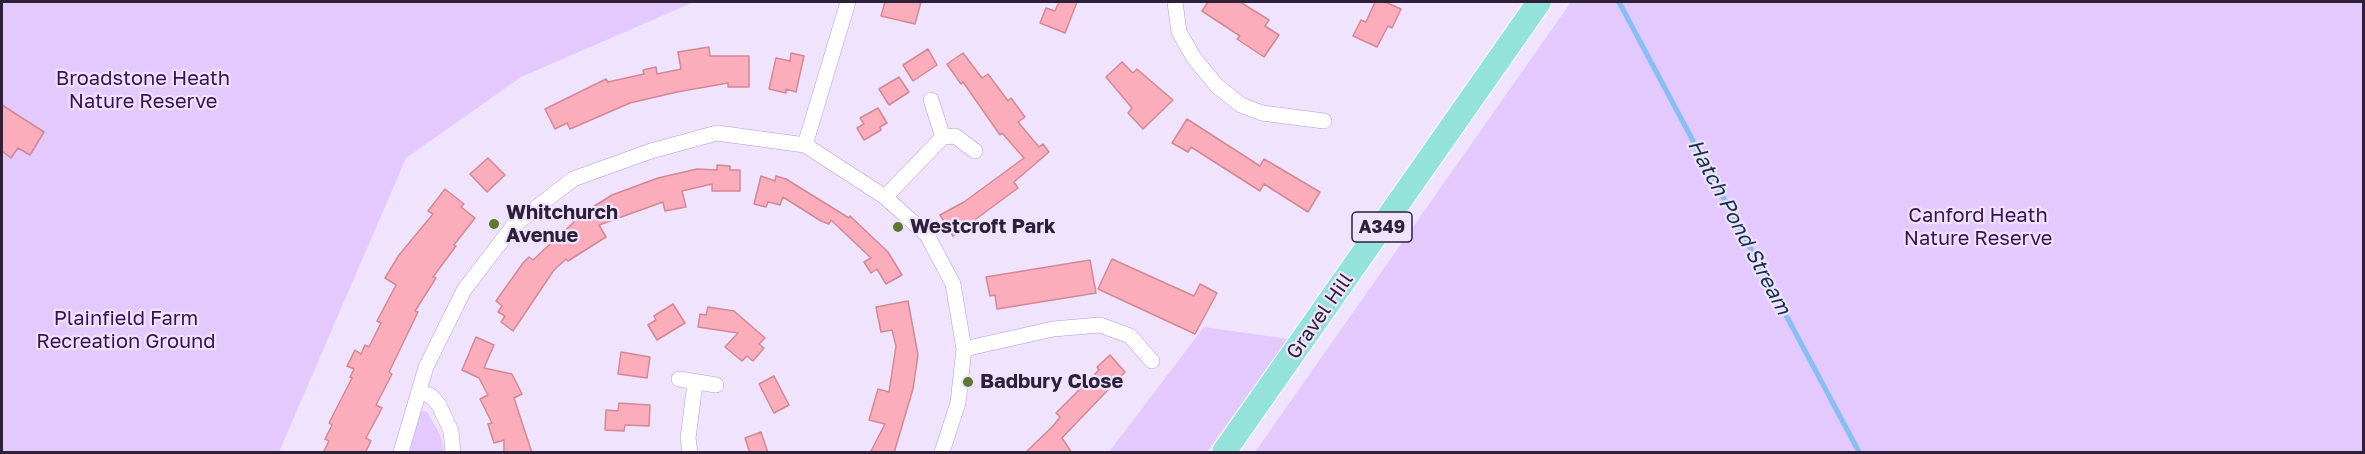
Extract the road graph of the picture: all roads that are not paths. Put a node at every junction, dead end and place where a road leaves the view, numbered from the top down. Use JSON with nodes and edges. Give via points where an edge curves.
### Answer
{"nodes":[{"id":1,"x":848,"y":2,"type":"edge"},
{"id":2,"x":1175,"y":2,"type":"edge"},
{"id":3,"x":1539,"y":2,"type":"edge"},
{"id":4,"x":932,"y":100,"type":"dead end"},
{"id":5,"x":1324,"y":121,"type":"dead end"},
{"id":6,"x":943,"y":137,"type":"junction"},
{"id":7,"x":805,"y":145,"type":"junction"},
{"id":8,"x":975,"y":151,"type":"dead end"},
{"id":9,"x":885,"y":196,"type":"junction"},
{"id":10,"x":964,"y":349,"type":"junction"},
{"id":11,"x":1152,"y":361,"type":"dead end"},
{"id":12,"x":679,"y":379,"type":"dead end"},
{"id":13,"x":695,"y":383,"type":"junction"},
{"id":14,"x":716,"y":385,"type":"dead end"},
{"id":15,"x":419,"y":391,"type":"junction"},
{"id":16,"x":401,"y":453,"type":"edge"},
{"id":17,"x":453,"y":453,"type":"edge"},
{"id":18,"x":690,"y":453,"type":"edge"},
{"id":19,"x":942,"y":453,"type":"edge"},
{"id":20,"x":1224,"y":453,"type":"edge"}],
"edges":[{"from":1,"to":7,"type":"street"},
{"from":2,"to":5,"type":"street","via":[[1179,32],[1216,86],[1241,105],[1262,113]]},
{"from":3,"to":20,"type":"main road","name":"Gravel Hill","number":"A349"},
{"from":4,"to":6,"type":"street"},
{"from":6,"to":8,"type":"street","via":[[955,136]]},
{"from":6,"to":9,"type":"street"},
{"from":7,"to":9,"type":"street"},
{"from":7,"to":15,"type":"street","via":[[717,134],[651,151],[573,179],[513,226],[464,290],[426,367]]},
{"from":9,"to":10,"type":"street","via":[[927,235],[953,284]]},
{"from":10,"to":11,"type":"street","via":[[1053,329],[1100,325],[1130,336]]},
{"from":10,"to":19,"type":"street","via":[[958,403]]},
{"from":12,"to":13,"type":"street"},
{"from":13,"to":14,"type":"street"},
{"from":13,"to":18,"type":"street","via":[[688,438]]},
{"from":15,"to":16,"type":"street"},
{"from":15,"to":17,"type":"street","via":[[439,405],[451,431]]}]}
